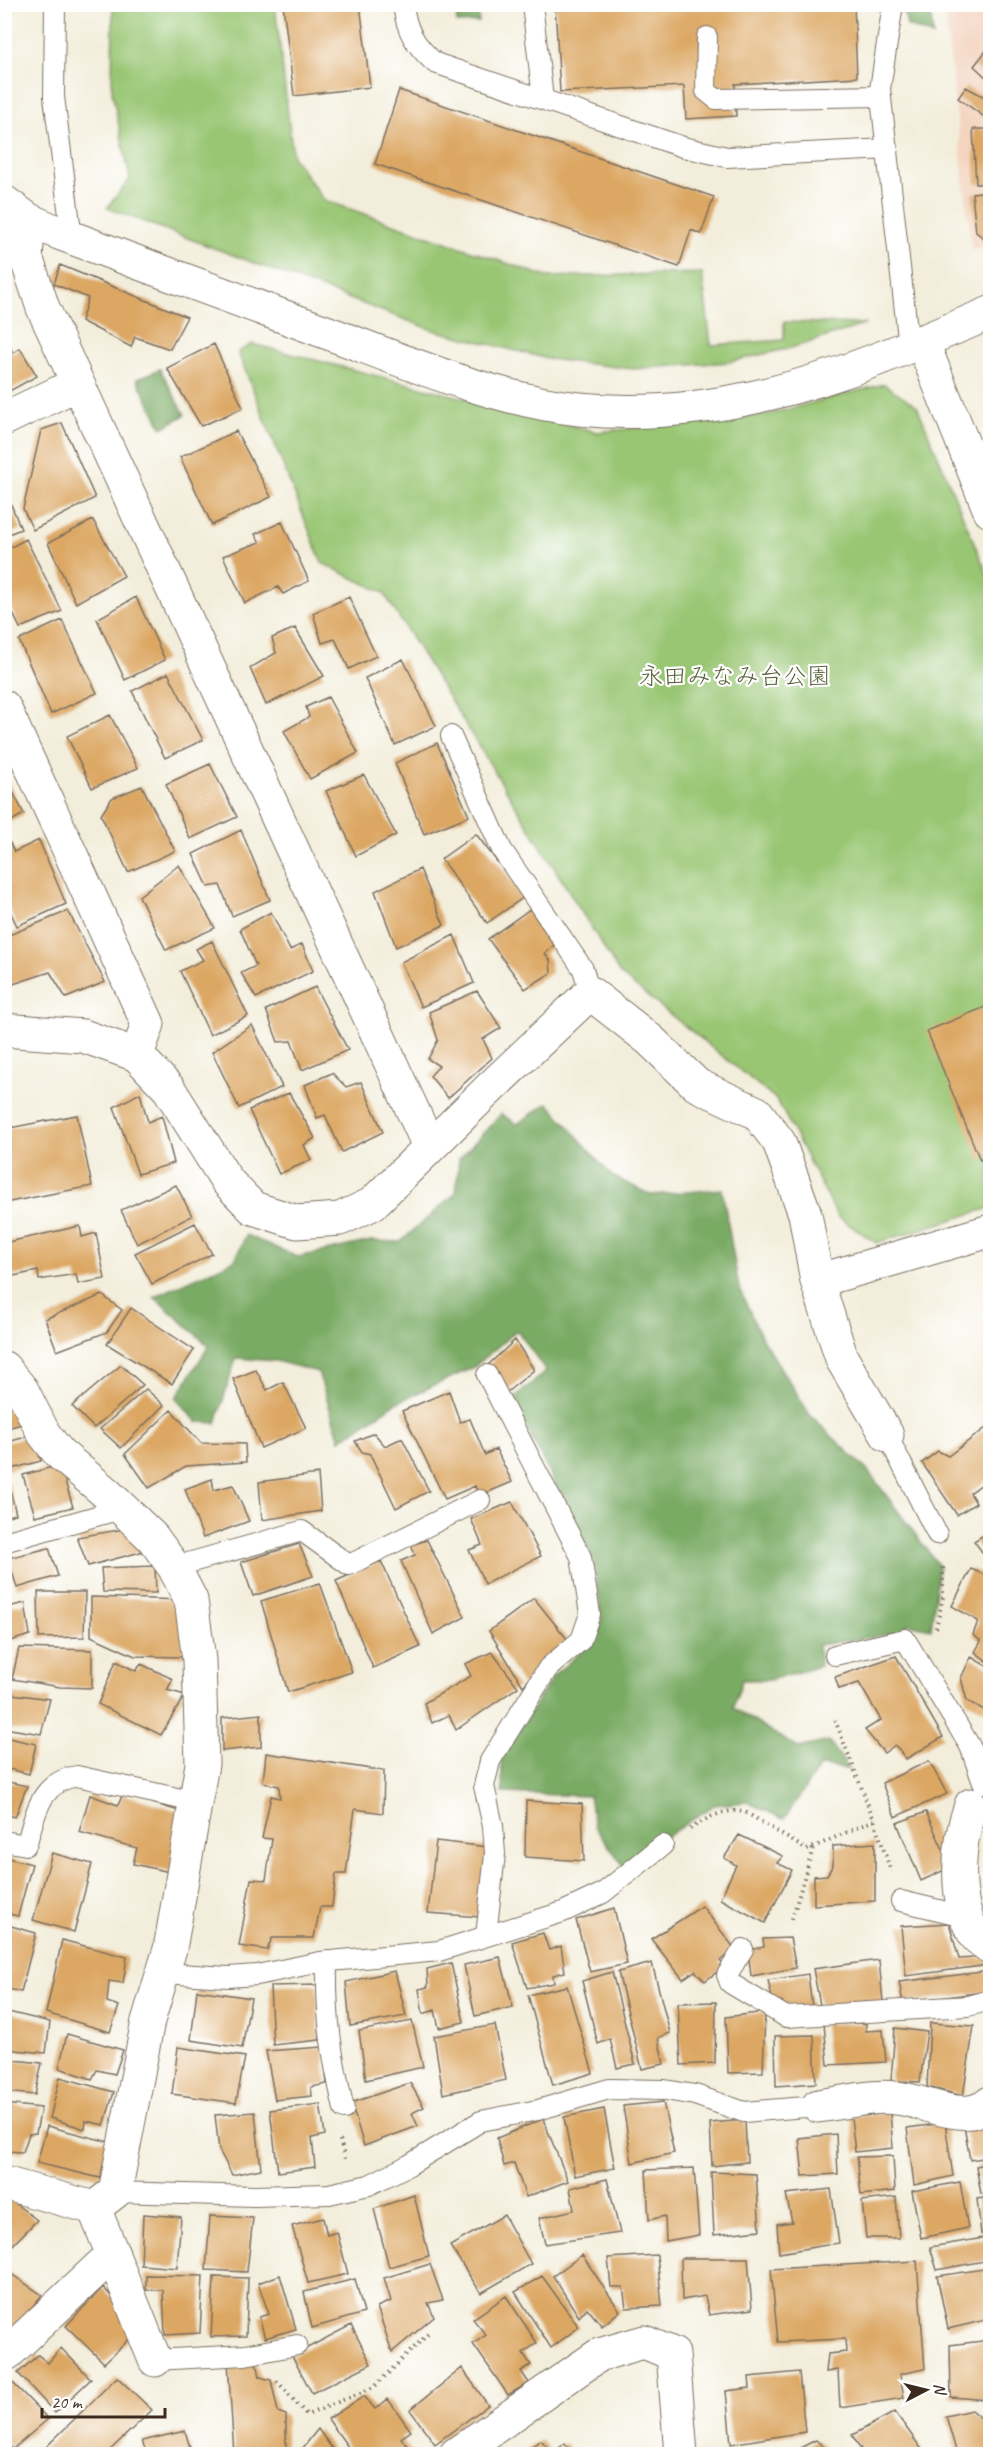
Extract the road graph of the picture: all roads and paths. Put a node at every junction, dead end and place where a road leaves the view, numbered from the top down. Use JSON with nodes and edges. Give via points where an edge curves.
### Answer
{"nodes":[{"id":1,"x":55,"y":4,"type":"edge"},
{"id":2,"x":403,"y":4,"type":"edge"},
{"id":3,"x":532,"y":4,"type":"edge"},
{"id":4,"x":893,"y":4,"type":"edge"},
{"id":5,"x":707,"y":37,"type":"dead end"},
{"id":6,"x":881,"y":96,"type":"junction"},
{"id":7,"x":543,"y":99,"type":"junction"},
{"id":8,"x":888,"y":149,"type":"junction"},
{"id":9,"x":17,"y":211,"type":"edge"},
{"id":10,"x":72,"y":238,"type":"junction"},
{"id":11,"x":990,"y":313,"type":"edge"},
{"id":12,"x":916,"y":344,"type":"junction"},
{"id":13,"x":77,"y":384,"type":"junction"},
{"id":14,"x":4,"y":419,"type":"edge"},
{"id":15,"x":990,"y":512,"type":"edge"},
{"id":16,"x":4,"y":707,"type":"edge"},
{"id":17,"x":451,"y":736,"type":"dead end"},
{"id":18,"x":590,"y":993,"type":"junction"},
{"id":19,"x":4,"y":1030,"type":"edge"},
{"id":20,"x":138,"y":1055,"type":"junction"},
{"id":21,"x":429,"y":1146,"type":"junction"},
{"id":22,"x":990,"y":1231,"type":"edge"},
{"id":23,"x":817,"y":1281,"type":"junction"},
{"id":24,"x":4,"y":1368,"type":"edge"},
{"id":25,"x":487,"y":1376,"type":"dead end"},
{"id":26,"x":887,"y":1435,"type":"joint"},
{"id":27,"x":480,"y":1500,"type":"dead end"},
{"id":28,"x":121,"y":1509,"type":"junction"},
{"id":29,"x":938,"y":1534,"type":"joint"},
{"id":30,"x":4,"y":1542,"type":"edge"},
{"id":31,"x":174,"y":1567,"type":"junction"},
{"id":32,"x":835,"y":1655,"type":"dead end"},
{"id":33,"x":925,"y":1672,"type":"junction"},
{"id":34,"x":835,"y":1720,"type":"dead end"},
{"id":35,"x":982,"y":1785,"type":"edge"},
{"id":36,"x":195,"y":1802,"type":"junction"},
{"id":37,"x":874,"y":1820,"type":"junction"},
{"id":38,"x":4,"y":1840,"type":"edge"},
{"id":39,"x":663,"y":1845,"type":"joint"},
{"id":40,"x":813,"y":1847,"type":"junction"},
{"id":41,"x":901,"y":1901,"type":"joint"},
{"id":42,"x":968,"y":1917,"type":"junction"},
{"id":43,"x":792,"y":1918,"type":"dead end"},
{"id":44,"x":486,"y":1936,"type":"junction"},
{"id":45,"x":990,"y":1947,"type":"edge"},
{"id":46,"x":743,"y":1949,"type":"dead end"},
{"id":47,"x":327,"y":1961,"type":"junction"},
{"id":48,"x":163,"y":1973,"type":"junction"},
{"id":49,"x":990,"y":2000,"type":"edge"},
{"id":50,"x":990,"y":2103,"type":"edge"},
{"id":51,"x":818,"y":2106,"type":"joint"},
{"id":52,"x":344,"y":2109,"type":"dead end"},
{"id":53,"x":4,"y":2183,"type":"edge"},
{"id":54,"x":105,"y":2200,"type":"junction"},
{"id":55,"x":113,"y":2254,"type":"junction"},
{"id":56,"x":431,"y":2331,"type":"dead end"},
{"id":57,"x":297,"y":2345,"type":"dead end"},
{"id":58,"x":4,"y":2350,"type":"edge"},
{"id":59,"x":253,"y":2353,"type":"junction"},
{"id":60,"x":154,"y":2360,"type":"joint"},
{"id":61,"x":456,"y":2454,"type":"edge"},
{"id":62,"x":681,"y":2454,"type":"edge"}],
"edges":[{"from":1,"to":10,"type":"lane","via":[[54,97]]},
{"from":2,"to":7,"type":"lane","via":[[405,26],[418,48],[435,63]]},
{"from":3,"to":7,"type":"lane"},
{"from":4,"to":6,"type":"lane"},
{"from":5,"to":6,"type":"lane","via":[[706,91],[716,99]]},
{"from":6,"to":8,"type":"lane"},
{"from":7,"to":8,"type":"lane","via":[[683,147],[727,156]]},
{"from":8,"to":12,"type":"lane"},
{"from":9,"to":10,"type":"street"},
{"from":9,"to":13,"type":"street","via":[[26,257],[43,308]]},
{"from":10,"to":12,"type":"street","via":[[414,365],[511,396],[579,409],[643,411],[759,397],[816,383]]},
{"from":11,"to":12,"type":"street"},
{"from":12,"to":15,"type":"street"},
{"from":13,"to":14,"type":"street"},
{"from":13,"to":21,"type":"street"},
{"from":16,"to":20,"type":"street","via":[[148,1024]]},
{"from":17,"to":18,"type":"lane","via":[[502,850],[583,969]]},
{"from":18,"to":21,"type":"street"},
{"from":18,"to":23,"type":"street","via":[[650,1040],[697,1085],[756,1113],[768,1128],[779,1142],[806,1214]]},
{"from":19,"to":20,"type":"street","via":[[83,1036]]},
{"from":20,"to":21,"type":"street","via":[[169,1089],[233,1188],[253,1208],[297,1222],[340,1219],[372,1204]]},
{"from":22,"to":23,"type":"street"},
{"from":23,"to":26,"type":"street","via":[[842,1359]]},
{"from":24,"to":28,"type":"street","via":[[22,1390],[44,1434],[59,1453]]},
{"from":25,"to":44,"type":"lane","via":[[581,1557],[590,1614],[580,1640],[548,1668],[490,1761],[484,1786],[494,1826],[495,1854]]},
{"from":26,"to":29,"type":"lane"},
{"from":27,"to":31,"type":"lane","via":[[349,1565],[302,1531]]},
{"from":28,"to":30,"type":"lane"},
{"from":28,"to":31,"type":"street","via":[[153,1538]]},
{"from":29,"to":33,"type":"path","via":[[943,1597]]},
{"from":31,"to":36,"type":"street","via":[[190,1600],[199,1660],[202,1764]]},
{"from":32,"to":33,"type":"lane","via":[[905,1639]]},
{"from":33,"to":35,"type":"lane","via":[[970,1746]]},
{"from":34,"to":37,"type":"path"},
{"from":35,"to":42,"type":"street","via":[[963,1829],[960,1853],[962,1901]]},
{"from":36,"to":38,"type":"lane","via":[[77,1776],[62,1778],[43,1794],[26,1845]]},
{"from":36,"to":48,"type":"street"},
{"from":37,"to":40,"type":"path"},
{"from":37,"to":41,"type":"path"},
{"from":39,"to":40,"type":"path","via":[[712,1815],[736,1809],[807,1850]]},
{"from":39,"to":44,"type":"lane","via":[[603,1893],[563,1912]]},
{"from":40,"to":43,"type":"path"},
{"from":41,"to":42,"type":"lane"},
{"from":42,"to":45,"type":"street","via":[[976,1936]]},
{"from":44,"to":47,"type":"lane","via":[[439,1951]]},
{"from":46,"to":49,"type":"lane","via":[[728,1975],[730,1983],[786,2017],[969,2006]]},
{"from":47,"to":48,"type":"lane","via":[[257,1975]]},
{"from":47,"to":52,"type":"lane","via":[[326,2014]]},
{"from":48,"to":54,"type":"street"},
{"from":50,"to":51,"type":"street","via":[[955,2113],[895,2097]]},
{"from":51,"to":54,"type":"lane","via":[[744,2112],[695,2095],[609,2089],[538,2110],[481,2121],[369,2185],[328,2194]]},
{"from":53,"to":54,"type":"street"},
{"from":54,"to":55,"type":"street"},
{"from":55,"to":58,"type":"street","via":[[8,2353]]},
{"from":55,"to":60,"type":"street"},
{"from":56,"to":59,"type":"path","via":[[374,2387],[307,2415]]},
{"from":57,"to":59,"type":"lane"},
{"from":59,"to":60,"type":"lane"},
{"from":61,"to":62,"type":"street","via":[[599,2355],[644,2343],[673,2354]]}]}
